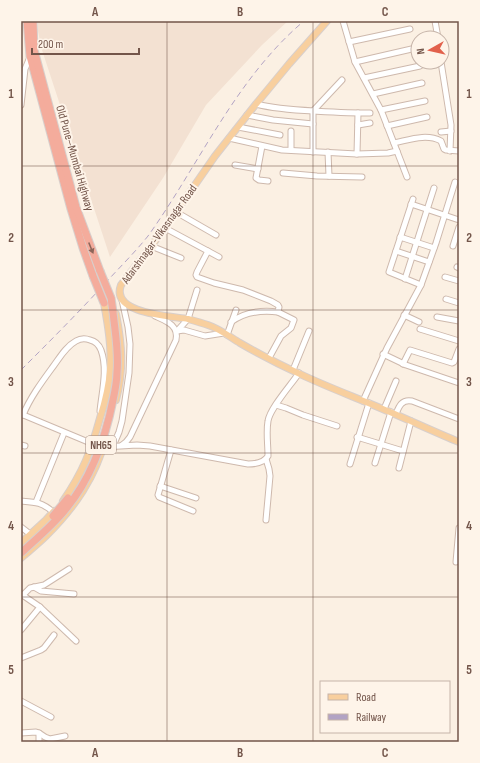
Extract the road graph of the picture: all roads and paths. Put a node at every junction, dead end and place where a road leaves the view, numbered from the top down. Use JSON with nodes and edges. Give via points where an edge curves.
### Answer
{"nodes":[{"id":1,"x":27,"y":21,"type":"edge"},
{"id":2,"x":33,"y":21,"type":"edge"},
{"id":3,"x":327,"y":21,"type":"edge"},
{"id":4,"x":343,"y":21,"type":"edge"},
{"id":5,"x":410,"y":29,"type":"dead end"},
{"id":6,"x":349,"y":42,"type":"junction"},
{"id":7,"x":410,"y":49,"type":"edge"},
{"id":8,"x":32,"y":53,"type":"junction"},
{"id":9,"x":355,"y":62,"type":"junction"},
{"id":10,"x":410,"y":68,"type":"edge"},
{"id":11,"x":442,"y":70,"type":"edge"},
{"id":12,"x":364,"y":78,"type":"junction"},
{"id":13,"x":342,"y":80,"type":"dead end"},
{"id":14,"x":422,"y":83,"type":"dead end"},
{"id":15,"x":21,"y":85,"type":"edge"},
{"id":16,"x":23,"y":91,"type":"junction"},
{"id":17,"x":373,"y":94,"type":"junction"},
{"id":18,"x":424,"y":101,"type":"dead end"},
{"id":19,"x":256,"y":104,"type":"junction"},
{"id":20,"x":21,"y":105,"type":"edge"},
{"id":21,"x":381,"y":110,"type":"junction"},
{"id":22,"x":313,"y":111,"type":"junction"},
{"id":23,"x":358,"y":113,"type":"junction"},
{"id":24,"x":370,"y":113,"type":"dead end"},
{"id":25,"x":247,"y":116,"type":"junction"},
{"id":26,"x":427,"y":118,"type":"dead end"},
{"id":27,"x":370,"y":123,"type":"dead end"},
{"id":28,"x":313,"y":124,"type":"junction"},
{"id":29,"x":358,"y":125,"type":"junction"},
{"id":30,"x":387,"y":126,"type":"junction"},
{"id":31,"x":238,"y":127,"type":"junction"},
{"id":32,"x":291,"y":131,"type":"dead end"},
{"id":33,"x":451,"y":131,"type":"junction"},
{"id":34,"x":442,"y":132,"type":"dead end"},
{"id":35,"x":280,"y":135,"type":"dead end"},
{"id":36,"x":229,"y":138,"type":"junction"},
{"id":37,"x":394,"y":143,"type":"junction"},
{"id":38,"x":262,"y":146,"type":"junction"},
{"id":39,"x":291,"y":150,"type":"junction"},
{"id":40,"x":450,"y":151,"type":"junction"},
{"id":41,"x":459,"y":151,"type":"edge"},
{"id":42,"x":313,"y":152,"type":"junction"},
{"id":43,"x":328,"y":152,"type":"junction"},
{"id":44,"x":392,"y":152,"type":"junction"},
{"id":45,"x":357,"y":154,"type":"junction"},
{"id":46,"x":235,"y":165,"type":"dead end"},
{"id":47,"x":258,"y":169,"type":"junction"},
{"id":48,"x":283,"y":173,"type":"dead end"},
{"id":49,"x":329,"y":176,"type":"junction"},
{"id":50,"x":362,"y":177,"type":"dead end"},
{"id":51,"x":407,"y":177,"type":"dead end"},
{"id":52,"x":268,"y":181,"type":"dead end"},
{"id":53,"x":455,"y":182,"type":"dead end"},
{"id":54,"x":434,"y":188,"type":"dead end"},
{"id":55,"x":428,"y":210,"type":"junction"},
{"id":56,"x":176,"y":212,"type":"junction"},
{"id":57,"x":444,"y":215,"type":"junction"},
{"id":58,"x":459,"y":220,"type":"edge"},
{"id":59,"x":459,"y":227,"type":"edge"},
{"id":60,"x":165,"y":228,"type":"junction"},
{"id":61,"x":216,"y":235,"type":"dead end"},
{"id":62,"x":400,"y":237,"type":"junction"},
{"id":63,"x":417,"y":243,"type":"junction"},
{"id":64,"x":151,"y":246,"type":"junction"},
{"id":65,"x":453,"y":246,"type":"dead end"},
{"id":66,"x":434,"y":248,"type":"junction"},
{"id":67,"x":208,"y":251,"type":"junction"},
{"id":68,"x":396,"y":251,"type":"junction"},
{"id":69,"x":219,"y":257,"type":"dead end"},
{"id":70,"x":412,"y":257,"type":"junction"},
{"id":71,"x":181,"y":258,"type":"dead end"},
{"id":72,"x":429,"y":262,"type":"junction"},
{"id":73,"x":445,"y":277,"type":"dead end"},
{"id":74,"x":405,"y":279,"type":"junction"},
{"id":75,"x":459,"y":280,"type":"edge"},
{"id":76,"x":421,"y":285,"type":"junction"},
{"id":77,"x":197,"y":290,"type":"dead end"},
{"id":78,"x":111,"y":298,"type":"junction"},
{"id":79,"x":122,"y":298,"type":"junction"},
{"id":80,"x":446,"y":299,"type":"dead end"},
{"id":81,"x":459,"y":302,"type":"edge"},
{"id":82,"x":104,"y":303,"type":"junction"},
{"id":83,"x":236,"y":310,"type":"dead end"},
{"id":84,"x":111,"y":312,"type":"junction"},
{"id":85,"x":278,"y":312,"type":"junction"},
{"id":86,"x":153,"y":314,"type":"junction"},
{"id":87,"x":404,"y":316,"type":"junction"},
{"id":88,"x":437,"y":317,"type":"dead end"},
{"id":89,"x":188,"y":319,"type":"junction"},
{"id":90,"x":459,"y":321,"type":"edge"},
{"id":91,"x":231,"y":322,"type":"junction"},
{"id":92,"x":419,"y":322,"type":"dead end"},
{"id":93,"x":420,"y":329,"type":"dead end"},
{"id":94,"x":177,"y":331,"type":"junction"},
{"id":95,"x":309,"y":331,"type":"dead end"},
{"id":96,"x":226,"y":334,"type":"junction"},
{"id":97,"x":459,"y":341,"type":"edge"},
{"id":98,"x":459,"y":349,"type":"edge"},
{"id":99,"x":383,"y":354,"type":"junction"},
{"id":100,"x":270,"y":358,"type":"junction"},
{"id":101,"x":403,"y":364,"type":"junction"},
{"id":102,"x":296,"y":372,"type":"junction"},
{"id":103,"x":396,"y":381,"type":"dead end"},
{"id":104,"x":459,"y":383,"type":"edge"},
{"id":105,"x":366,"y":402,"type":"junction"},
{"id":106,"x":276,"y":405,"type":"junction"},
{"id":107,"x":384,"y":409,"type":"junction"},
{"id":108,"x":393,"y":413,"type":"junction"},
{"id":109,"x":22,"y":415,"type":"edge"},
{"id":110,"x":459,"y":419,"type":"edge"},
{"id":111,"x":411,"y":421,"type":"junction"},
{"id":112,"x":99,"y":422,"type":"junction"},
{"id":113,"x":337,"y":426,"type":"dead end"},
{"id":114,"x":64,"y":433,"type":"junction"},
{"id":115,"x":358,"y":437,"type":"junction"},
{"id":116,"x":459,"y":442,"type":"edge"},
{"id":117,"x":93,"y":444,"type":"junction"},
{"id":118,"x":380,"y":444,"type":"junction"},
{"id":119,"x":122,"y":445,"type":"junction"},
{"id":120,"x":104,"y":446,"type":"junction"},
{"id":121,"x":113,"y":446,"type":"junction"},
{"id":122,"x":171,"y":450,"type":"junction"},
{"id":123,"x":403,"y":451,"type":"junction"},
{"id":124,"x":266,"y":459,"type":"junction"},
{"id":125,"x":375,"y":463,"type":"dead end"},
{"id":126,"x":350,"y":464,"type":"dead end"},
{"id":127,"x":399,"y":468,"type":"dead end"},
{"id":128,"x":160,"y":486,"type":"junction"},
{"id":129,"x":196,"y":498,"type":"dead end"},
{"id":130,"x":21,"y":501,"type":"edge"},
{"id":131,"x":36,"y":502,"type":"junction"},
{"id":132,"x":193,"y":511,"type":"dead end"},
{"id":133,"x":53,"y":512,"type":"junction"},
{"id":134,"x":266,"y":520,"type":"dead end"},
{"id":135,"x":21,"y":527,"type":"edge"},
{"id":136,"x":459,"y":528,"type":"edge"},
{"id":137,"x":30,"y":534,"type":"junction"},
{"id":138,"x":21,"y":543,"type":"edge"},
{"id":139,"x":21,"y":547,"type":"edge"},
{"id":140,"x":21,"y":553,"type":"edge"},
{"id":141,"x":21,"y":558,"type":"edge"},
{"id":142,"x":456,"y":562,"type":"dead end"},
{"id":143,"x":69,"y":568,"type":"dead end"},
{"id":144,"x":34,"y":587,"type":"junction"},
{"id":145,"x":22,"y":594,"type":"edge"},
{"id":146,"x":74,"y":594,"type":"dead end"},
{"id":147,"x":40,"y":607,"type":"junction"},
{"id":148,"x":21,"y":630,"type":"edge"},
{"id":149,"x":54,"y":635,"type":"dead end"},
{"id":150,"x":76,"y":641,"type":"dead end"},
{"id":151,"x":21,"y":658,"type":"edge"},
{"id":152,"x":21,"y":701,"type":"edge"},
{"id":153,"x":50,"y":717,"type":"dead end"},
{"id":154,"x":21,"y":733,"type":"edge"},
{"id":155,"x":39,"y":733,"type":"junction"},
{"id":156,"x":65,"y":736,"type":"dead end"},
{"id":157,"x":39,"y":742,"type":"edge"}],
"edges":[{"from":1,"to":8,"type":"highway","name":"Old Pune–Mumbai Highway","number":"NH65"},
{"from":2,"to":8,"type":"highway","name":"Old Pune–Mumbai Highway","number":"NH65"},
{"from":3,"to":19,"type":"main road","name":"Adarshnagar-Vikasnagar Road"},
{"from":4,"to":6,"type":"street"},
{"from":5,"to":6,"type":"street"},
{"from":6,"to":9,"type":"street"},
{"from":7,"to":9,"type":"street"},
{"from":8,"to":16,"type":"street","via":[[25,69]]},
{"from":8,"to":78,"type":"highway","name":"Old Pune–Mumbai Highway","number":"NH65","one_way":true,"bridge":true,"via":[[76,208]]},
{"from":8,"to":82,"type":"highway","name":"Old Pune–Mumbai Highway","number":"NH65","bridge":true,"via":[[56,153],[80,236]]},
{"from":9,"to":12,"type":"street"},
{"from":10,"to":12,"type":"street"},
{"from":11,"to":33,"type":"street"},
{"from":12,"to":17,"type":"street"},
{"from":13,"to":22,"type":"street"},
{"from":14,"to":17,"type":"street"},
{"from":15,"to":16,"type":"street"},
{"from":16,"to":20,"type":"street"},
{"from":17,"to":21,"type":"street"},
{"from":18,"to":21,"type":"street"},
{"from":19,"to":22,"type":"street","via":[[276,109]]},
{"from":19,"to":25,"type":"main road","name":"Adarshnagar-Vikasnagar Road"},
{"from":21,"to":30,"type":"street"},
{"from":22,"to":23,"type":"street"},
{"from":22,"to":28,"type":"street"},
{"from":23,"to":24,"type":"street"},
{"from":23,"to":29,"type":"street"},
{"from":25,"to":28,"type":"street"},
{"from":25,"to":31,"type":"main road","name":"Adarshnagar-Vikasnagar Road"},
{"from":26,"to":30,"type":"street"},
{"from":27,"to":29,"type":"street"},
{"from":28,"to":42,"type":"street"},
{"from":29,"to":45,"type":"street"},
{"from":30,"to":37,"type":"street"},
{"from":31,"to":35,"type":"street"},
{"from":31,"to":36,"type":"main road","name":"Adarshnagar-Vikasnagar Road"},
{"from":32,"to":39,"type":"street"},
{"from":33,"to":34,"type":"street"},
{"from":33,"to":40,"type":"street"},
{"from":36,"to":38,"type":"street"},
{"from":36,"to":56,"type":"main road","name":"Adarshnagar-Vikasnagar Road"},
{"from":37,"to":40,"type":"street","via":[[429,137],[438,139],[444,149]]},
{"from":37,"to":44,"type":"street"},
{"from":38,"to":39,"type":"street"},
{"from":38,"to":47,"type":"street"},
{"from":39,"to":42,"type":"street"},
{"from":40,"to":41,"type":"street"},
{"from":42,"to":43,"type":"street"},
{"from":43,"to":45,"type":"street"},
{"from":43,"to":49,"type":"street"},
{"from":44,"to":45,"type":"street"},
{"from":44,"to":51,"type":"street"},
{"from":46,"to":47,"type":"street"},
{"from":47,"to":52,"type":"street","via":[[257,179]]},
{"from":48,"to":49,"type":"street"},
{"from":49,"to":50,"type":"street"},
{"from":53,"to":57,"type":"street"},
{"from":54,"to":55,"type":"street"},
{"from":55,"to":57,"type":"street"},
{"from":55,"to":62,"type":"street","via":[[412,202]]},
{"from":55,"to":63,"type":"street"},
{"from":56,"to":60,"type":"main road","name":"Adarshnagar-Vikasnagar Road"},
{"from":56,"to":61,"type":"street"},
{"from":57,"to":58,"type":"street"},
{"from":57,"to":66,"type":"street"},
{"from":59,"to":65,"type":"street"},
{"from":60,"to":64,"type":"main road","name":"Adarshnagar-Vikasnagar Road"},
{"from":60,"to":67,"type":"street"},
{"from":62,"to":63,"type":"street"},
{"from":62,"to":68,"type":"street"},
{"from":63,"to":66,"type":"street"},
{"from":63,"to":70,"type":"street"},
{"from":64,"to":71,"type":"street"},
{"from":64,"to":79,"type":"main road","name":"Adarshnagar-Vikasnagar Road","via":[[121,285],[119,290]]},
{"from":66,"to":72,"type":"street"},
{"from":67,"to":69,"type":"street"},
{"from":67,"to":85,"type":"street","via":[[197,277],[271,301],[278,305]]},
{"from":68,"to":70,"type":"street"},
{"from":68,"to":74,"type":"street","via":[[388,272]]},
{"from":70,"to":72,"type":"street"},
{"from":70,"to":74,"type":"street"},
{"from":72,"to":76,"type":"street"},
{"from":73,"to":75,"type":"street"},
{"from":74,"to":76,"type":"street"},
{"from":76,"to":87,"type":"street"},
{"from":77,"to":89,"type":"street"},
{"from":78,"to":84,"type":"highway","number":"NH65"},
{"from":78,"to":120,"type":"main road","via":[[122,348],[122,370]]},
{"from":79,"to":86,"type":"main road","name":"Adarshnagar-Vikasnagar Road","via":[[137,310]]},
{"from":79,"to":121,"type":"street","via":[[130,344],[129,373],[122,421]]},
{"from":80,"to":81,"type":"street"},
{"from":82,"to":84,"type":"highway","number":"NH65"},
{"from":82,"to":112,"type":"main road","via":[[110,370]]},
{"from":83,"to":91,"type":"street"},
{"from":84,"to":139,"type":"highway","number":"NH65","bridge":true,"via":[[114,369],[106,414],[94,451],[78,486],[67,501]]},
{"from":84,"to":140,"type":"highway","number":"NH65","bridge":true,"via":[[117,348],[117,374],[112,407],[96,460],[80,490],[65,510]]},
{"from":85,"to":91,"type":"street","via":[[255,312]]},
{"from":85,"to":100,"type":"street","via":[[294,320],[291,328],[281,336]]},
{"from":86,"to":89,"type":"main road","name":"Adarshnagar-Vikasnagar Road"},
{"from":86,"to":94,"type":"street","via":[[169,322]]},
{"from":87,"to":92,"type":"street"},
{"from":87,"to":99,"type":"street"},
{"from":88,"to":90,"type":"street"},
{"from":89,"to":94,"type":"street"},
{"from":89,"to":96,"type":"main road","name":"Adarshnagar-Vikasnagar Road"},
{"from":91,"to":96,"type":"street"},
{"from":93,"to":97,"type":"street"},
{"from":94,"to":96,"type":"street","via":[[184,330],[205,336]]},
{"from":94,"to":119,"type":"street","via":[[175,344],[150,396],[130,437]]},
{"from":95,"to":102,"type":"street"},
{"from":96,"to":100,"type":"main road","name":"Adarshnagar-Vikasnagar Road"},
{"from":98,"to":101,"type":"street","via":[[452,363],[410,350]]},
{"from":99,"to":101,"type":"street"},
{"from":99,"to":105,"type":"street"},
{"from":100,"to":102,"type":"main road","name":"Adarshnagar-Vikasnagar Road"},
{"from":101,"to":104,"type":"street"},
{"from":102,"to":105,"type":"main road","name":"Adarshnagar-Vikasnagar Road"},
{"from":102,"to":106,"type":"street"},
{"from":103,"to":107,"type":"street"},
{"from":105,"to":107,"type":"main road","name":"Adarshnagar-Vikasnagar Road"},
{"from":105,"to":115,"type":"street"},
{"from":106,"to":113,"type":"street"},
{"from":106,"to":124,"type":"street","via":[[268,420]]},
{"from":107,"to":108,"type":"main road","name":"Adarshnagar-Vikasnagar Road"},
{"from":108,"to":110,"type":"street","via":[[403,402],[412,400]]},
{"from":108,"to":111,"type":"main road","name":"Adarshnagar-Vikasnagar Road"},
{"from":108,"to":118,"type":"street"},
{"from":109,"to":112,"type":"street","via":[[63,352],[75,341],[84,338],[101,348],[104,380]]},
{"from":109,"to":114,"type":"street"},
{"from":111,"to":116,"type":"main road","name":"Adarshnagar-Vikasnagar Road"},
{"from":111,"to":123,"type":"street"},
{"from":112,"to":117,"type":"main road"},
{"from":114,"to":117,"type":"street"},
{"from":114,"to":131,"type":"street"},
{"from":115,"to":118,"type":"street"},
{"from":115,"to":126,"type":"street"},
{"from":117,"to":120,"type":"street"},
{"from":117,"to":133,"type":"main road","via":[[78,478]]},
{"from":118,"to":123,"type":"street"},
{"from":118,"to":125,"type":"street"},
{"from":119,"to":121,"type":"street"},
{"from":119,"to":122,"type":"street"},
{"from":120,"to":121,"type":"street"},
{"from":120,"to":141,"type":"main road","via":[[90,480],[73,506],[62,520]]},
{"from":122,"to":124,"type":"street","via":[[248,464]]},
{"from":122,"to":128,"type":"street"},
{"from":123,"to":127,"type":"street"},
{"from":124,"to":134,"type":"street","via":[[270,476]]},
{"from":128,"to":129,"type":"street"},
{"from":128,"to":132,"type":"street","via":[[159,497]]},
{"from":130,"to":131,"type":"street"},
{"from":131,"to":133,"type":"street"},
{"from":133,"to":137,"type":"main road"},
{"from":135,"to":137,"type":"street"},
{"from":136,"to":142,"type":"street"},
{"from":137,"to":138,"type":"main road"},
{"from":143,"to":144,"type":"street","via":[[49,582]]},
{"from":144,"to":145,"type":"street"},
{"from":144,"to":146,"type":"street","via":[[41,591]]},
{"from":145,"to":147,"type":"street"},
{"from":147,"to":148,"type":"street"},
{"from":147,"to":150,"type":"street"},
{"from":149,"to":151,"type":"street","via":[[44,648]]},
{"from":152,"to":153,"type":"street"},
{"from":154,"to":155,"type":"street"},
{"from":155,"to":156,"type":"street","via":[[50,739]]},
{"from":155,"to":157,"type":"street"}]}
